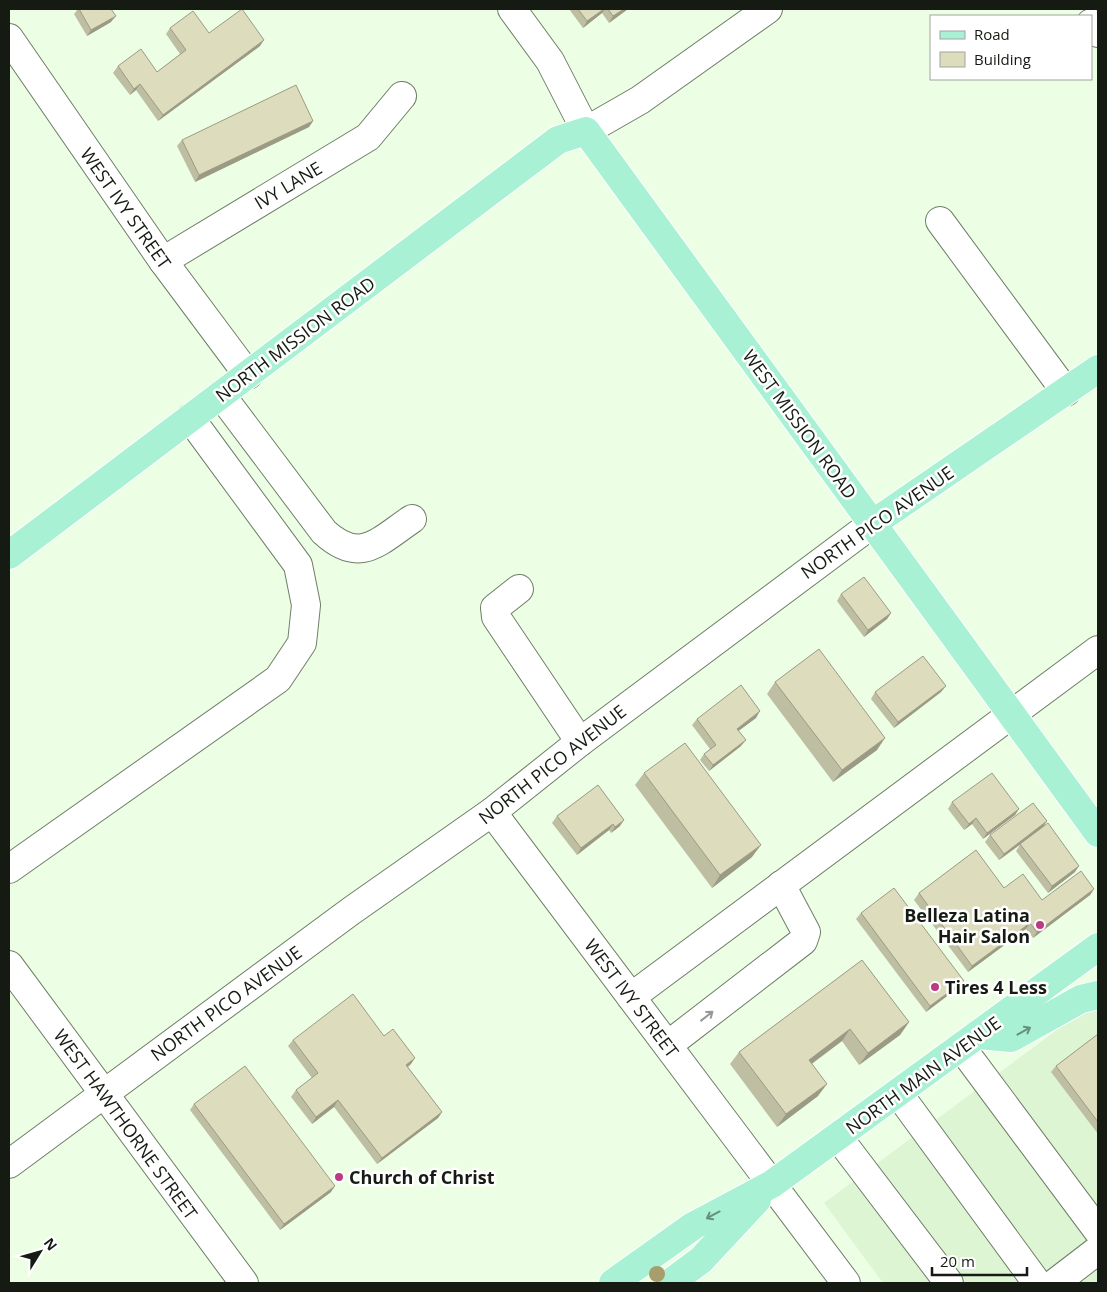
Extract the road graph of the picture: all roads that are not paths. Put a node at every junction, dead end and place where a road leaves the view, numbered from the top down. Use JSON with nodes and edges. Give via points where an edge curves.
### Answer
{"nodes":[{"id":1,"x":512,"y":9,"type":"edge"},
{"id":2,"x":768,"y":9,"type":"edge"},
{"id":3,"x":9,"y":38,"type":"edge"},
{"id":4,"x":402,"y":96,"type":"dead end"},
{"id":5,"x":586,"y":131,"type":"junction"},
{"id":6,"x":940,"y":221,"type":"dead end"},
{"id":7,"x":163,"y":261,"type":"junction"},
{"id":8,"x":1098,"y":369,"type":"edge"},
{"id":9,"x":248,"y":375,"type":"junction"},
{"id":10,"x":1066,"y":392,"type":"junction"},
{"id":11,"x":220,"y":395,"type":"junction"},
{"id":12,"x":190,"y":418,"type":"junction"},
{"id":13,"x":412,"y":519,"type":"dead end"},
{"id":14,"x":872,"y":524,"type":"junction"},
{"id":15,"x":9,"y":555,"type":"edge"},
{"id":16,"x":519,"y":590,"type":"dead end"},
{"id":17,"x":1098,"y":650,"type":"edge"},
{"id":18,"x":1012,"y":714,"type":"junction"},
{"id":19,"x":580,"y":742,"type":"junction"},
{"id":20,"x":492,"y":812,"type":"junction"},
{"id":21,"x":1098,"y":833,"type":"edge"},
{"id":22,"x":9,"y":869,"type":"edge"},
{"id":23,"x":781,"y":886,"type":"junction"},
{"id":24,"x":1098,"y":948,"type":"edge"},
{"id":25,"x":9,"y":965,"type":"edge"},
{"id":26,"x":1098,"y":995,"type":"edge"},
{"id":27,"x":631,"y":997,"type":"junction"},
{"id":28,"x":969,"y":1041,"type":"junction"},
{"id":29,"x":668,"y":1046,"type":"junction"},
{"id":30,"x":104,"y":1093,"type":"junction"},
{"id":31,"x":898,"y":1093,"type":"junction"},
{"id":32,"x":838,"y":1137,"type":"junction"},
{"id":33,"x":9,"y":1164,"type":"edge"},
{"id":34,"x":772,"y":1184,"type":"junction"},
{"id":35,"x":1098,"y":1231,"type":"edge"},
{"id":36,"x":1098,"y":1250,"type":"edge"},
{"id":37,"x":244,"y":1283,"type":"edge"},
{"id":38,"x":613,"y":1283,"type":"edge"},
{"id":39,"x":670,"y":1283,"type":"edge"},
{"id":40,"x":846,"y":1283,"type":"edge"},
{"id":41,"x":949,"y":1283,"type":"edge"},
{"id":42,"x":1037,"y":1283,"type":"edge"},
{"id":43,"x":1055,"y":1283,"type":"edge"}],
"edges":[{"from":1,"to":5,"type":"street","name":"WEST MISSION ROAD","via":[[550,61]]},
{"from":2,"to":5,"type":"street","via":[[640,100]]},
{"from":3,"to":7,"type":"street","name":"WEST IVY STREET"},
{"from":4,"to":7,"type":"street","name":"IVY LANE","via":[[368,137]]},
{"from":5,"to":9,"type":"main road","name":"NORTH MISSION ROAD","via":[[558,140]]},
{"from":5,"to":14,"type":"main road","name":"WEST MISSION ROAD"},
{"from":6,"to":10,"type":"street"},
{"from":7,"to":9,"type":"street","name":"WEST IVY STREET"},
{"from":8,"to":10,"type":"main road","name":"NORTH PICO AVENUE"},
{"from":9,"to":11,"type":"main road","name":"NORTH MISSION ROAD"},
{"from":10,"to":14,"type":"main road","name":"NORTH PICO AVENUE"},
{"from":11,"to":12,"type":"main road","name":"NORTH MISSION ROAD"},
{"from":11,"to":13,"type":"street","via":[[324,532],[338,544],[360,550],[374,545]]},
{"from":12,"to":15,"type":"main road","name":"NORTH MISSION ROAD"},
{"from":12,"to":22,"type":"street","via":[[298,565],[306,605],[302,642],[278,679]]},
{"from":14,"to":18,"type":"main road","name":"WEST MISSION ROAD"},
{"from":14,"to":19,"type":"street","name":"NORTH PICO AVENUE"},
{"from":16,"to":19,"type":"street","via":[[495,608],[496,617]]},
{"from":17,"to":18,"type":"street"},
{"from":18,"to":21,"type":"main road","name":"WEST MISSION ROAD"},
{"from":18,"to":23,"type":"street"},
{"from":19,"to":20,"type":"street","name":"NORTH PICO AVENUE"},
{"from":20,"to":27,"type":"street","name":"WEST IVY STREET"},
{"from":20,"to":30,"type":"street","name":"NORTH PICO AVENUE","via":[[351,911]]},
{"from":23,"to":27,"type":"street"},
{"from":29,"to":23,"type":"street","one_way":true,"via":[[804,941],[806,932]]},
{"from":24,"to":28,"type":"main road","name":"NORTH MAIN AVENUE"},
{"from":25,"to":30,"type":"street","name":"WEST HAWTHORNE STREET"},
{"from":28,"to":26,"type":"main road","one_way":true,"via":[[1011,1038],[1081,999]]},
{"from":27,"to":29,"type":"street","name":"WEST IVY STREET"},
{"from":28,"to":31,"type":"main road","name":"NORTH MAIN AVENUE"},
{"from":28,"to":35,"type":"street"},
{"from":29,"to":34,"type":"street","name":"WEST IVY STREET"},
{"from":30,"to":33,"type":"street","name":"NORTH PICO AVENUE"},
{"from":30,"to":37,"type":"street","name":"WEST HAWTHORNE STREET"},
{"from":31,"to":32,"type":"main road","name":"NORTH MAIN AVENUE"},
{"from":31,"to":42,"type":"street"},
{"from":32,"to":34,"type":"main road","name":"NORTH MAIN AVENUE"},
{"from":32,"to":41,"type":"street"},
{"from":34,"to":38,"type":"main road","name":"NORTH MAIN AVENUE","one_way":true,"via":[[693,1226]]},
{"from":34,"to":39,"type":"main road","name":"NORTH MAIN AVENUE","via":[[701,1260]]},
{"from":34,"to":40,"type":"street","name":"WEST IVY STREET"},
{"from":36,"to":43,"type":"street"}]}
